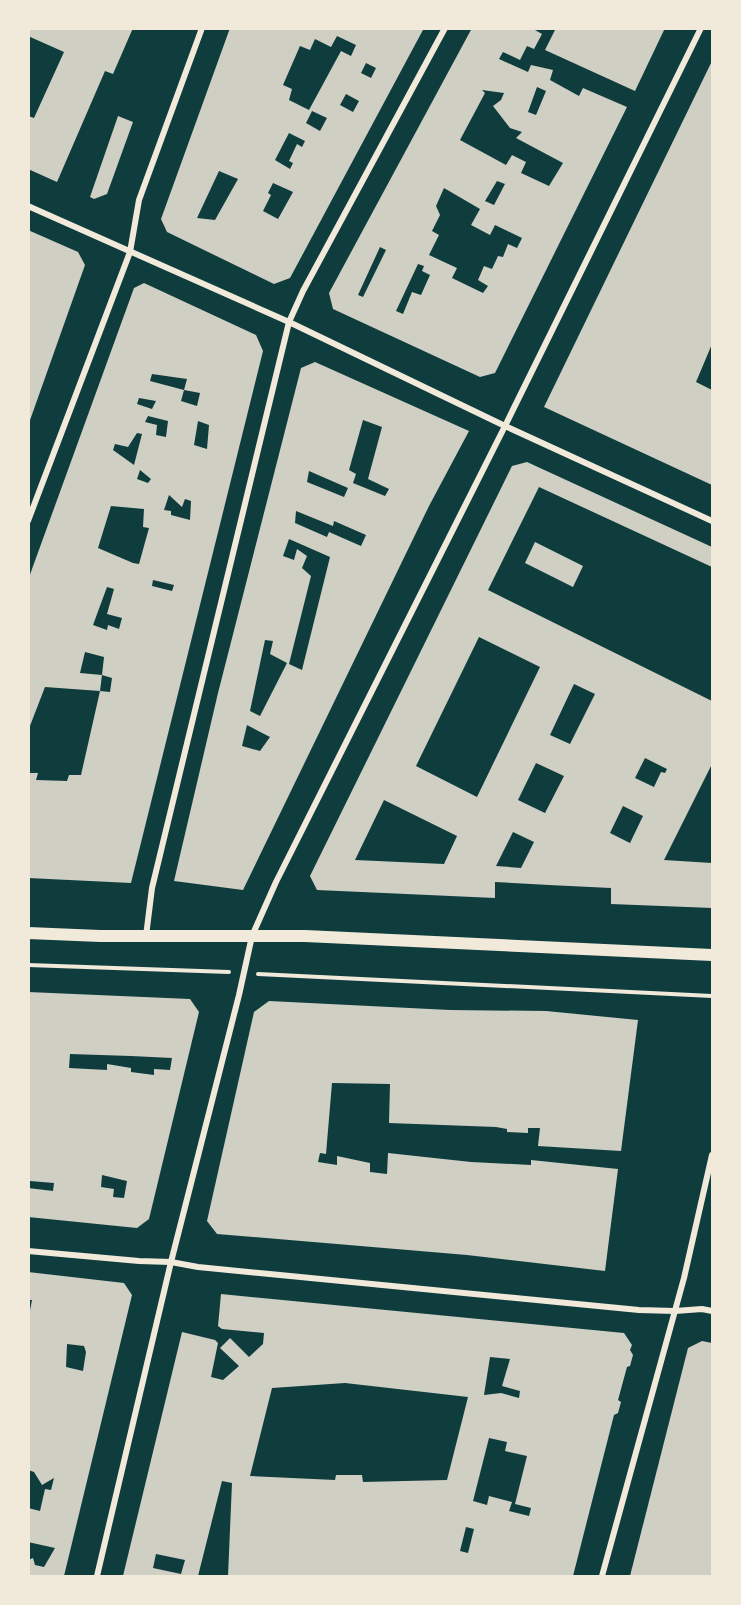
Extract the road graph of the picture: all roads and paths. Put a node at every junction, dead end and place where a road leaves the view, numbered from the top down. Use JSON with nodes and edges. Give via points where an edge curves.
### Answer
{"nodes":[{"id":1,"x":202,"y":28,"type":"edge"},
{"id":2,"x":445,"y":28,"type":"edge"},
{"id":3,"x":701,"y":28,"type":"edge"},
{"id":4,"x":28,"y":206,"type":"edge"},
{"id":5,"x":130,"y":252,"type":"junction"},
{"id":6,"x":290,"y":322,"type":"junction"},
{"id":7,"x":505,"y":426,"type":"junction"},
{"id":8,"x":712,"y":520,"type":"edge"},
{"id":9,"x":28,"y":521,"type":"edge"},
{"id":10,"x":28,"y":933,"type":"edge"},
{"id":11,"x":252,"y":936,"type":"junction"},
{"id":12,"x":146,"y":937,"type":"junction"},
{"id":13,"x":712,"y":956,"type":"edge"},
{"id":14,"x":28,"y":965,"type":"edge"},
{"id":15,"x":243,"y":973,"type":"junction"},
{"id":16,"x":712,"y":996,"type":"edge"},
{"id":17,"x":712,"y":1155,"type":"edge"},
{"id":18,"x":28,"y":1251,"type":"edge"},
{"id":19,"x":171,"y":1262,"type":"junction"},
{"id":20,"x":675,"y":1311,"type":"junction"},
{"id":21,"x":712,"y":1311,"type":"edge"},
{"id":22,"x":97,"y":1576,"type":"edge"},
{"id":23,"x":602,"y":1576,"type":"edge"}],
"edges":[{"from":1,"to":5,"type":"street","via":[[139,200]]},
{"from":2,"to":6,"type":"street"},
{"from":3,"to":7,"type":"street"},
{"from":4,"to":5,"type":"street"},
{"from":5,"to":6,"type":"street"},
{"from":5,"to":9,"type":"street"},
{"from":6,"to":7,"type":"street"},
{"from":6,"to":12,"type":"street","via":[[155,876]]},
{"from":7,"to":8,"type":"street"},
{"from":7,"to":11,"type":"street"},
{"from":10,"to":12,"type":"main road"},
{"from":11,"to":12,"type":"main road"},
{"from":11,"to":13,"type":"main road"},
{"from":11,"to":15,"type":"street"},
{"from":14,"to":15,"type":"path"},
{"from":15,"to":16,"type":"path"},
{"from":15,"to":19,"type":"street"},
{"from":17,"to":20,"type":"street"},
{"from":18,"to":19,"type":"street"},
{"from":19,"to":20,"type":"street"},
{"from":19,"to":22,"type":"street"},
{"from":20,"to":21,"type":"street"},
{"from":20,"to":23,"type":"street"}]}
